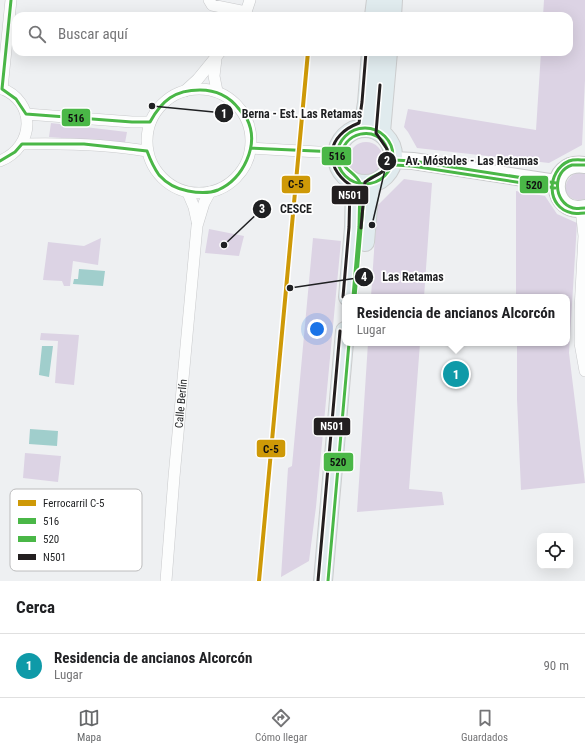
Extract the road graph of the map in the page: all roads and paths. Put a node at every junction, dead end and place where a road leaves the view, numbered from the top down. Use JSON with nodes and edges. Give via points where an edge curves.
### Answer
{"nodes":[{"id":1,"x":11,"y":0,"type":"edge"},
{"id":2,"x":209,"y":0,"type":"edge"},
{"id":3,"x":250,"y":0,"type":"edge"},
{"id":4,"x":376,"y":0,"type":"edge"},
{"id":5,"x":393,"y":0,"type":"edge"},
{"id":6,"x":238,"y":12,"type":"edge"},
{"id":7,"x":246,"y":12,"type":"edge"},
{"id":8,"x":374,"y":12,"type":"edge"},
{"id":9,"x":392,"y":12,"type":"edge"},
{"id":10,"x":216,"y":56,"type":"edge"},
{"id":11,"x":218,"y":56,"type":"edge"},
{"id":12,"x":371,"y":56,"type":"edge"},
{"id":13,"x":388,"y":56,"type":"edge"},
{"id":14,"x":1,"y":88,"type":"edge"},
{"id":15,"x":185,"y":90,"type":"junction"},
{"id":16,"x":217,"y":91,"type":"junction"},
{"id":17,"x":26,"y":114,"type":"junction"},
{"id":18,"x":150,"y":122,"type":"junction"},
{"id":19,"x":363,"y":127,"type":"junction"},
{"id":20,"x":381,"y":132,"type":"junction"},
{"id":21,"x":22,"y":144,"type":"junction"},
{"id":22,"x":251,"y":148,"type":"junction"},
{"id":23,"x":147,"y":151,"type":"junction"},
{"id":24,"x":337,"y":152,"type":"junction"},
{"id":25,"x":394,"y":160,"type":"junction"},
{"id":26,"x":0,"y":161,"type":"edge"},
{"id":27,"x":585,"y":165,"type":"edge"},
{"id":28,"x":556,"y":183,"type":"junction"},
{"id":29,"x":362,"y":184,"type":"junction"},
{"id":30,"x":210,"y":192,"type":"junction"},
{"id":31,"x":188,"y":193,"type":"junction"},
{"id":32,"x":583,"y":209,"type":"edge"},
{"id":33,"x":197,"y":226,"type":"junction"},
{"id":34,"x":348,"y":294,"type":"edge"},
{"id":35,"x":360,"y":294,"type":"edge"},
{"id":36,"x":344,"y":346,"type":"edge"},
{"id":37,"x":356,"y":346,"type":"edge"},
{"id":38,"x":585,"y":371,"type":"edge"},
{"id":39,"x":166,"y":581,"type":"edge"},
{"id":40,"x":323,"y":581,"type":"edge"},
{"id":41,"x":334,"y":581,"type":"edge"}],
"edges":[{"from":1,"to":14,"type":"street"},
{"from":2,"to":6,"type":"street","via":[[212,5]]},
{"from":3,"to":7,"type":"street"},
{"from":4,"to":8,"type":"main road"},
{"from":5,"to":9,"type":"main road"},
{"from":10,"to":15,"type":"street","via":[[198,79]]},
{"from":11,"to":16,"type":"street","via":[[214,76]]},
{"from":12,"to":19,"type":"main road"},
{"from":13,"to":20,"type":"main road"},
{"from":14,"to":17,"type":"street","via":[[21,103]]},
{"from":15,"to":16,"type":"street"},
{"from":15,"to":18,"type":"street","via":[[166,100],[156,110]]},
{"from":16,"to":22,"type":"street","via":[[228,97],[244,114],[249,124]]},
{"from":17,"to":18,"type":"street"},
{"from":17,"to":21,"type":"street","via":[[26,134]]},
{"from":18,"to":23,"type":"street","via":[[146,141]]},
{"from":19,"to":20,"type":"main road"},
{"from":19,"to":24,"type":"main road","via":[[348,133]]},
{"from":20,"to":25,"type":"main road","via":[[391,144]]},
{"from":21,"to":23,"type":"street","via":[[118,146]]},
{"from":21,"to":26,"type":"street","via":[[15,152]]},
{"from":22,"to":24,"type":"street"},
{"from":22,"to":30,"type":"street","via":[[245,165],[235,179],[224,187]]},
{"from":23,"to":31,"type":"street","via":[[152,166],[162,179]]},
{"from":24,"to":29,"type":"main road","via":[[340,171],[346,178]]},
{"from":25,"to":28,"type":"street"},
{"from":25,"to":29,"type":"main road","via":[[386,176],[379,181]]},
{"from":27,"to":28,"type":"street","via":[[570,166],[559,176]]},
{"from":28,"to":32,"type":"street","via":[[556,190],[562,202],[567,206]]},
{"from":29,"to":34,"type":"main road","via":[[354,227]]},
{"from":29,"to":35,"type":"main road"},
{"from":30,"to":31,"type":"street"},
{"from":30,"to":33,"type":"street","name":"Calle Berlín"},
{"from":31,"to":33,"type":"street","name":"Calle Berlín","via":[[194,207]]},
{"from":32,"to":38,"type":"street","via":[[580,343]]},
{"from":33,"to":39,"type":"street","name":"Calle Berlín"},
{"from":36,"to":40,"type":"main road"},
{"from":37,"to":41,"type":"main road"}]}
